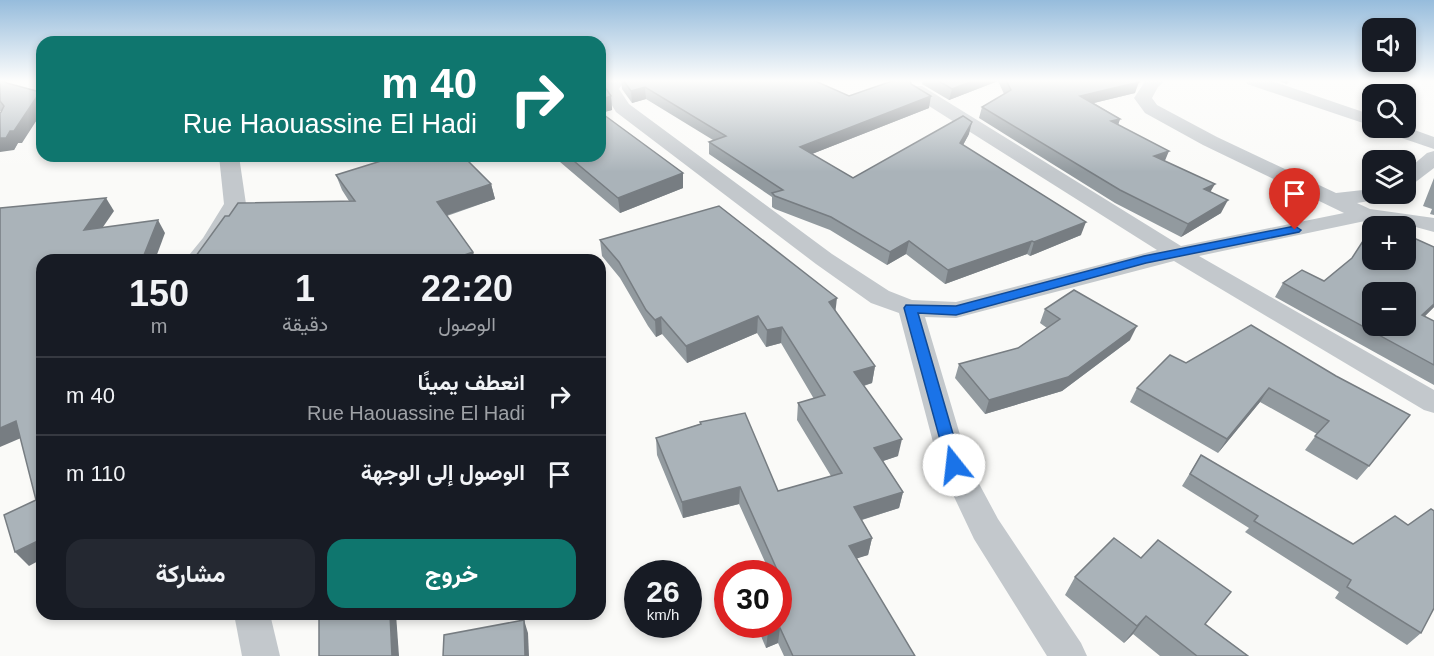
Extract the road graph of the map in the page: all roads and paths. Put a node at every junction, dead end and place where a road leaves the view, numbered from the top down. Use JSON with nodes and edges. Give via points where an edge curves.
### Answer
{"nodes":[{"id":1,"x":625,"y":111,"type":"edge"},
{"id":2,"x":949,"y":111,"type":"edge"},
{"id":3,"x":1154,"y":111,"type":"edge"},
{"id":4,"x":1342,"y":111,"type":"edge"},
{"id":5,"x":1362,"y":118,"type":"edge"},
{"id":6,"x":1412,"y":138,"type":"edge"},
{"id":7,"x":1433,"y":148,"type":"edge"},
{"id":8,"x":230,"y":162,"type":"edge"},
{"id":9,"x":1416,"y":172,"type":"edge"},
{"id":10,"x":1362,"y":196,"type":"edge"},
{"id":11,"x":1334,"y":200,"type":"junction"},
{"id":12,"x":1365,"y":215,"type":"junction"},
{"id":13,"x":1434,"y":225,"type":"edge"},
{"id":14,"x":201,"y":254,"type":"edge"},
{"id":15,"x":1179,"y":254,"type":"junction"},
{"id":16,"x":910,"y":308,"type":"junction"},
{"id":17,"x":1434,"y":403,"type":"edge"},
{"id":18,"x":253,"y":620,"type":"edge"},
{"id":19,"x":261,"y":656,"type":"edge"},
{"id":20,"x":1068,"y":656,"type":"edge"}],
"edges":[{"from":1,"to":16,"type":"street","via":[[824,259],[879,297]]},
{"from":2,"to":15,"type":"street"},
{"from":3,"to":11,"type":"street"},
{"from":4,"to":5,"type":"street"},
{"from":6,"to":7,"type":"street"},
{"from":7,"to":9,"type":"street","via":[[1431,161]]},
{"from":8,"to":14,"type":"street","via":[[235,204]]},
{"from":10,"to":11,"type":"street"},
{"from":11,"to":12,"type":"street"},
{"from":12,"to":13,"type":"street"},
{"from":12,"to":15,"type":"street"},
{"from":15,"to":16,"type":"street","via":[[956,310]]},
{"from":15,"to":17,"type":"street"},
{"from":16,"to":20,"type":"street","via":[[954,465],[986,528]]},
{"from":18,"to":19,"type":"street"}]}
